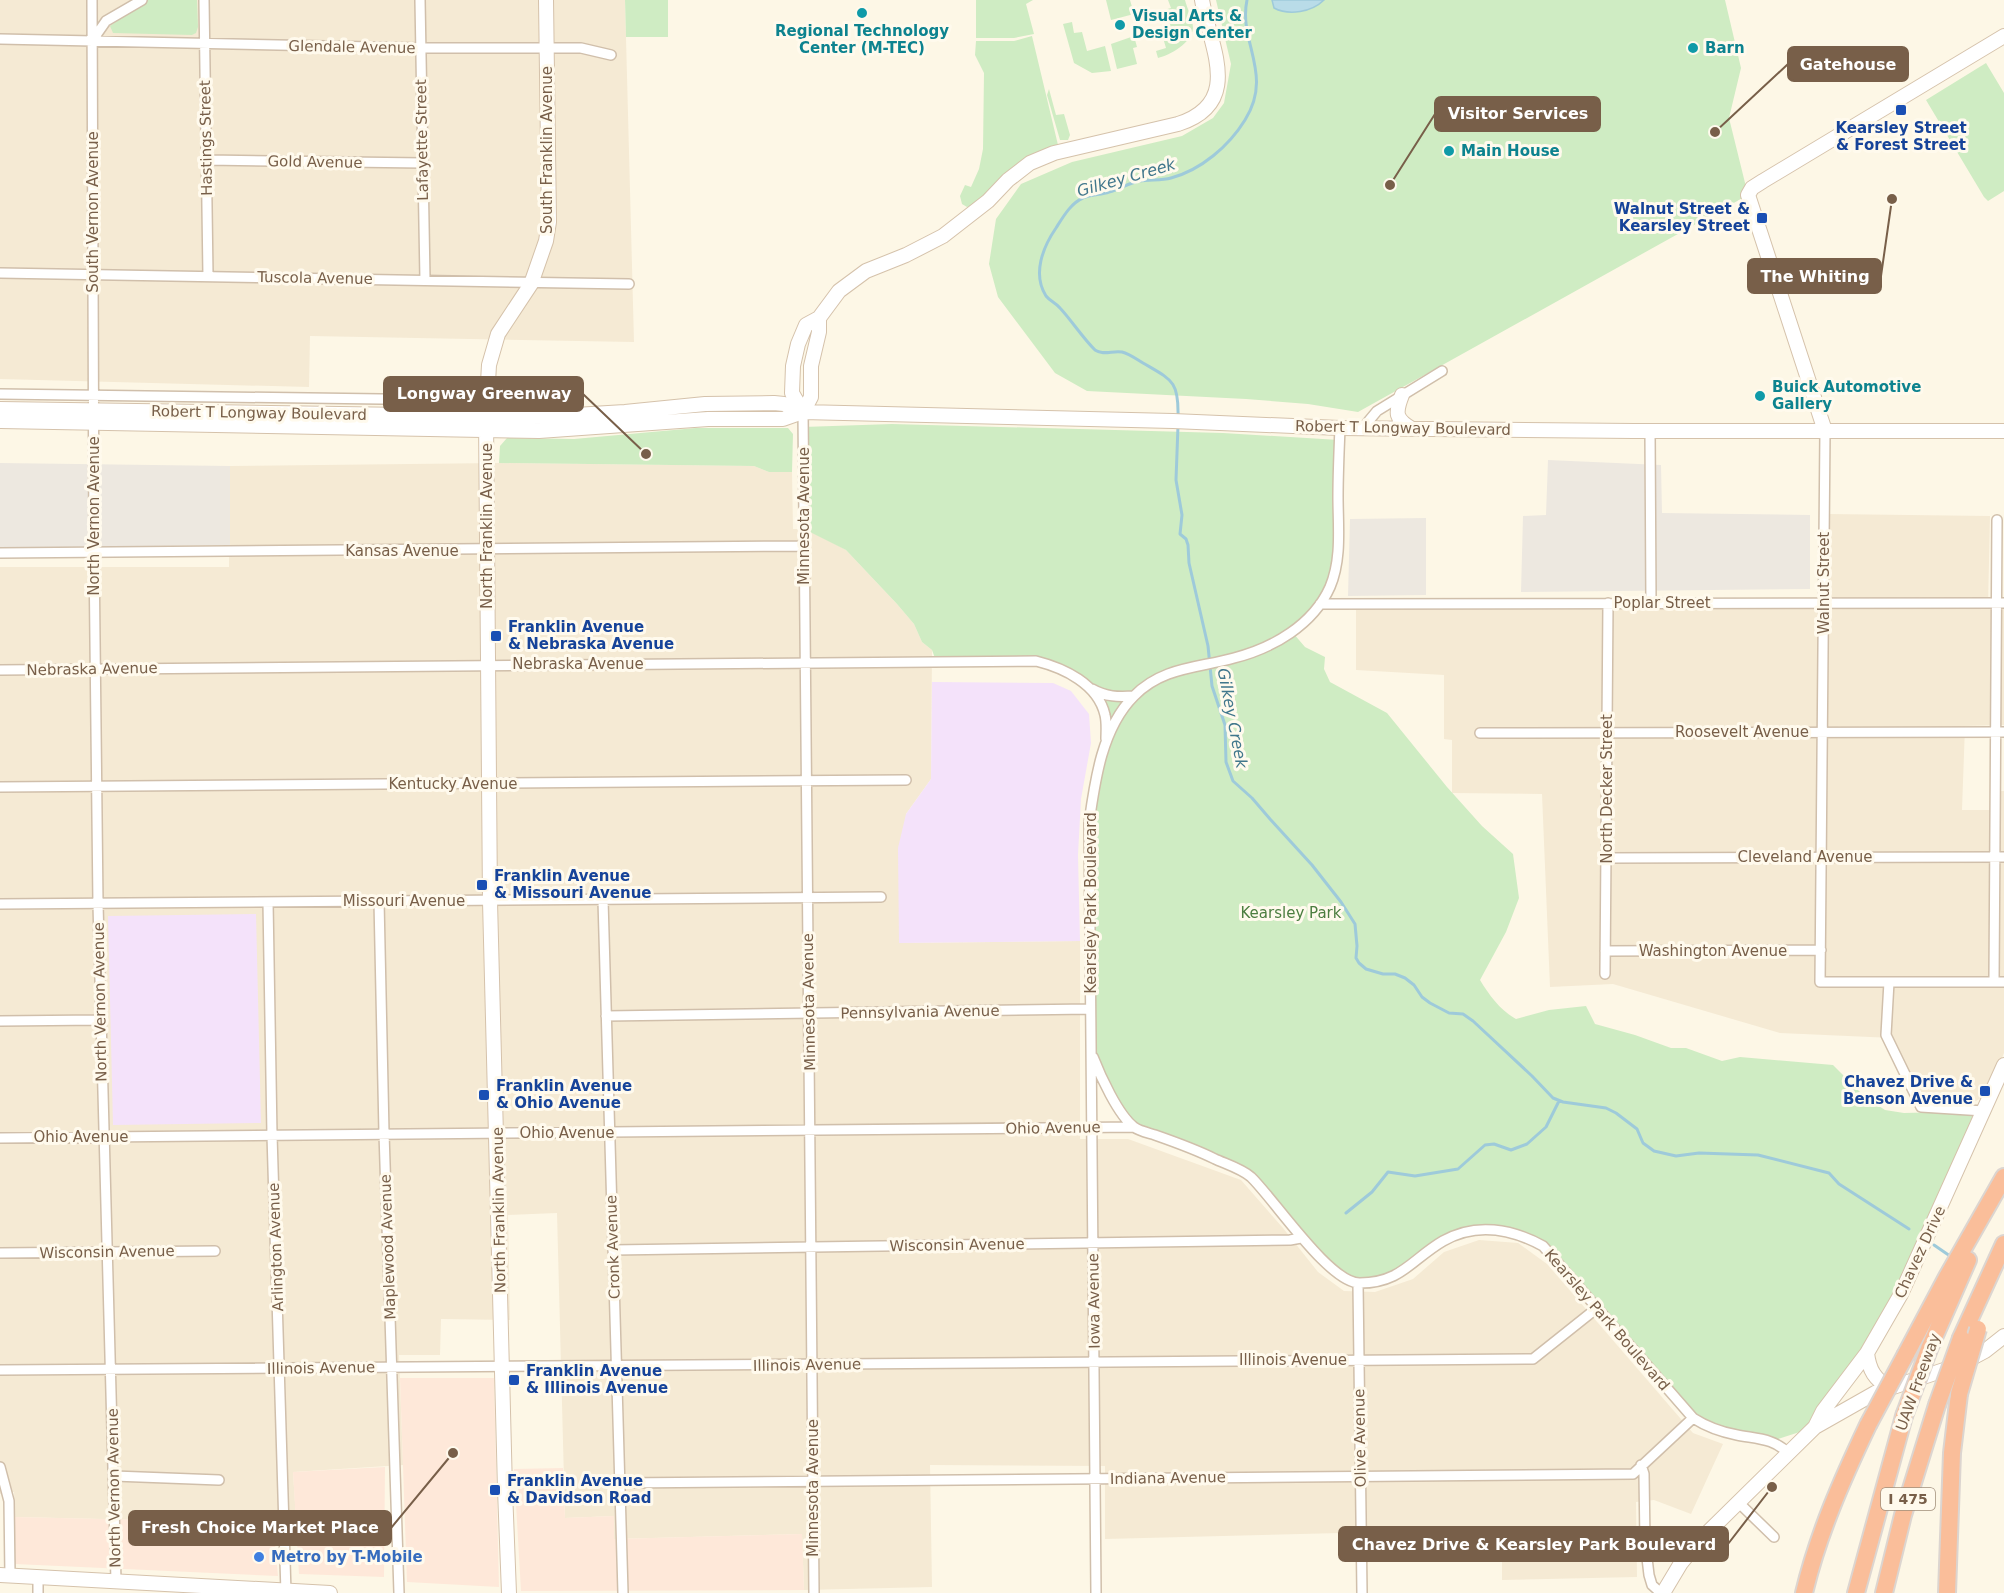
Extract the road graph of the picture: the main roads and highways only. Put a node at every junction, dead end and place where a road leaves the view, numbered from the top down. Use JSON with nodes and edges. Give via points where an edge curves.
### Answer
{"nodes":[{"id":1,"x":2004,"y":1179,"type":"edge"},
{"id":2,"x":2004,"y":1245,"type":"edge"},
{"id":3,"x":1804,"y":1593,"type":"edge"},
{"id":4,"x":1856,"y":1593,"type":"edge"},
{"id":5,"x":1884,"y":1593,"type":"edge"},
{"id":6,"x":1947,"y":1593,"type":"edge"}],
"edges":[{"from":1,"to":3,"type":"highway","bridge":true,"via":[[1868,1425],[1826,1519]]},
{"from":1,"to":4,"type":"highway","name":"UAW Freeway","number":"I 475","bridge":true,"via":[[1929,1349],[1904,1416]]},
{"from":2,"to":5,"type":"highway","name":"UAW Freeway","number":"I 475","bridge":true,"via":[[1961,1338],[1937,1405]]},
{"from":2,"to":6,"type":"highway","bridge":true,"via":[[1959,1394],[1952,1453]]}]}
